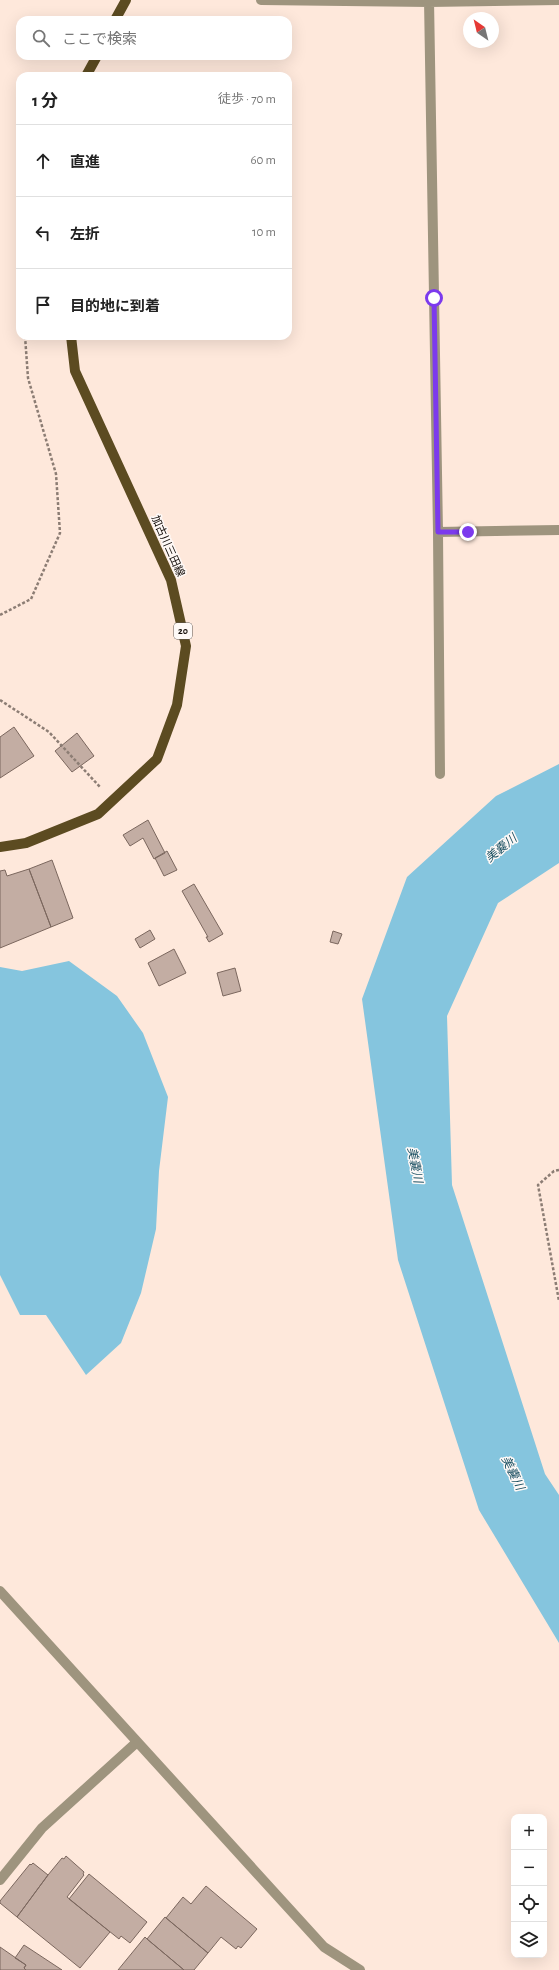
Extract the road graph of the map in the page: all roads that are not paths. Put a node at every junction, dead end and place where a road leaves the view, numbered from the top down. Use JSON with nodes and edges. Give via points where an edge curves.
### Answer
{"nodes":[{"id":1,"x":126,"y":0,"type":"edge"},
{"id":2,"x":261,"y":0,"type":"edge"},
{"id":3,"x":559,"y":0,"type":"edge"},
{"id":4,"x":429,"y":1,"type":"edge"},
{"id":5,"x":117,"y":16,"type":"edge"},
{"id":6,"x":95,"y":60,"type":"edge"},
{"id":7,"x":88,"y":72,"type":"edge"},
{"id":8,"x":71,"y":340,"type":"edge"},
{"id":9,"x":559,"y":530,"type":"edge"},
{"id":10,"x":438,"y":532,"type":"junction"},
{"id":11,"x":440,"y":774,"type":"dead end"},
{"id":12,"x":0,"y":847,"type":"edge"},
{"id":13,"x":0,"y":1591,"type":"edge"},
{"id":14,"x":137,"y":1742,"type":"junction"},
{"id":15,"x":0,"y":1880,"type":"edge"},
{"id":16,"x":360,"y":1970,"type":"edge"}],
"edges":[{"from":1,"to":5,"type":"main road"},
{"from":2,"to":4,"type":"street"},
{"from":3,"to":4,"type":"street"},
{"from":4,"to":10,"type":"street"},
{"from":6,"to":7,"type":"main road"},
{"from":8,"to":12,"type":"main road","name":"加古川三田線","number":"20","via":[[75,371],[171,580],[186,646],[177,705],[157,759],[98,814],[26,843]]},
{"from":9,"to":10,"type":"street"},
{"from":10,"to":11,"type":"street"},
{"from":13,"to":14,"type":"street"},
{"from":14,"to":15,"type":"street","via":[[42,1828]]},
{"from":14,"to":16,"type":"street","via":[[324,1947]]}]}
